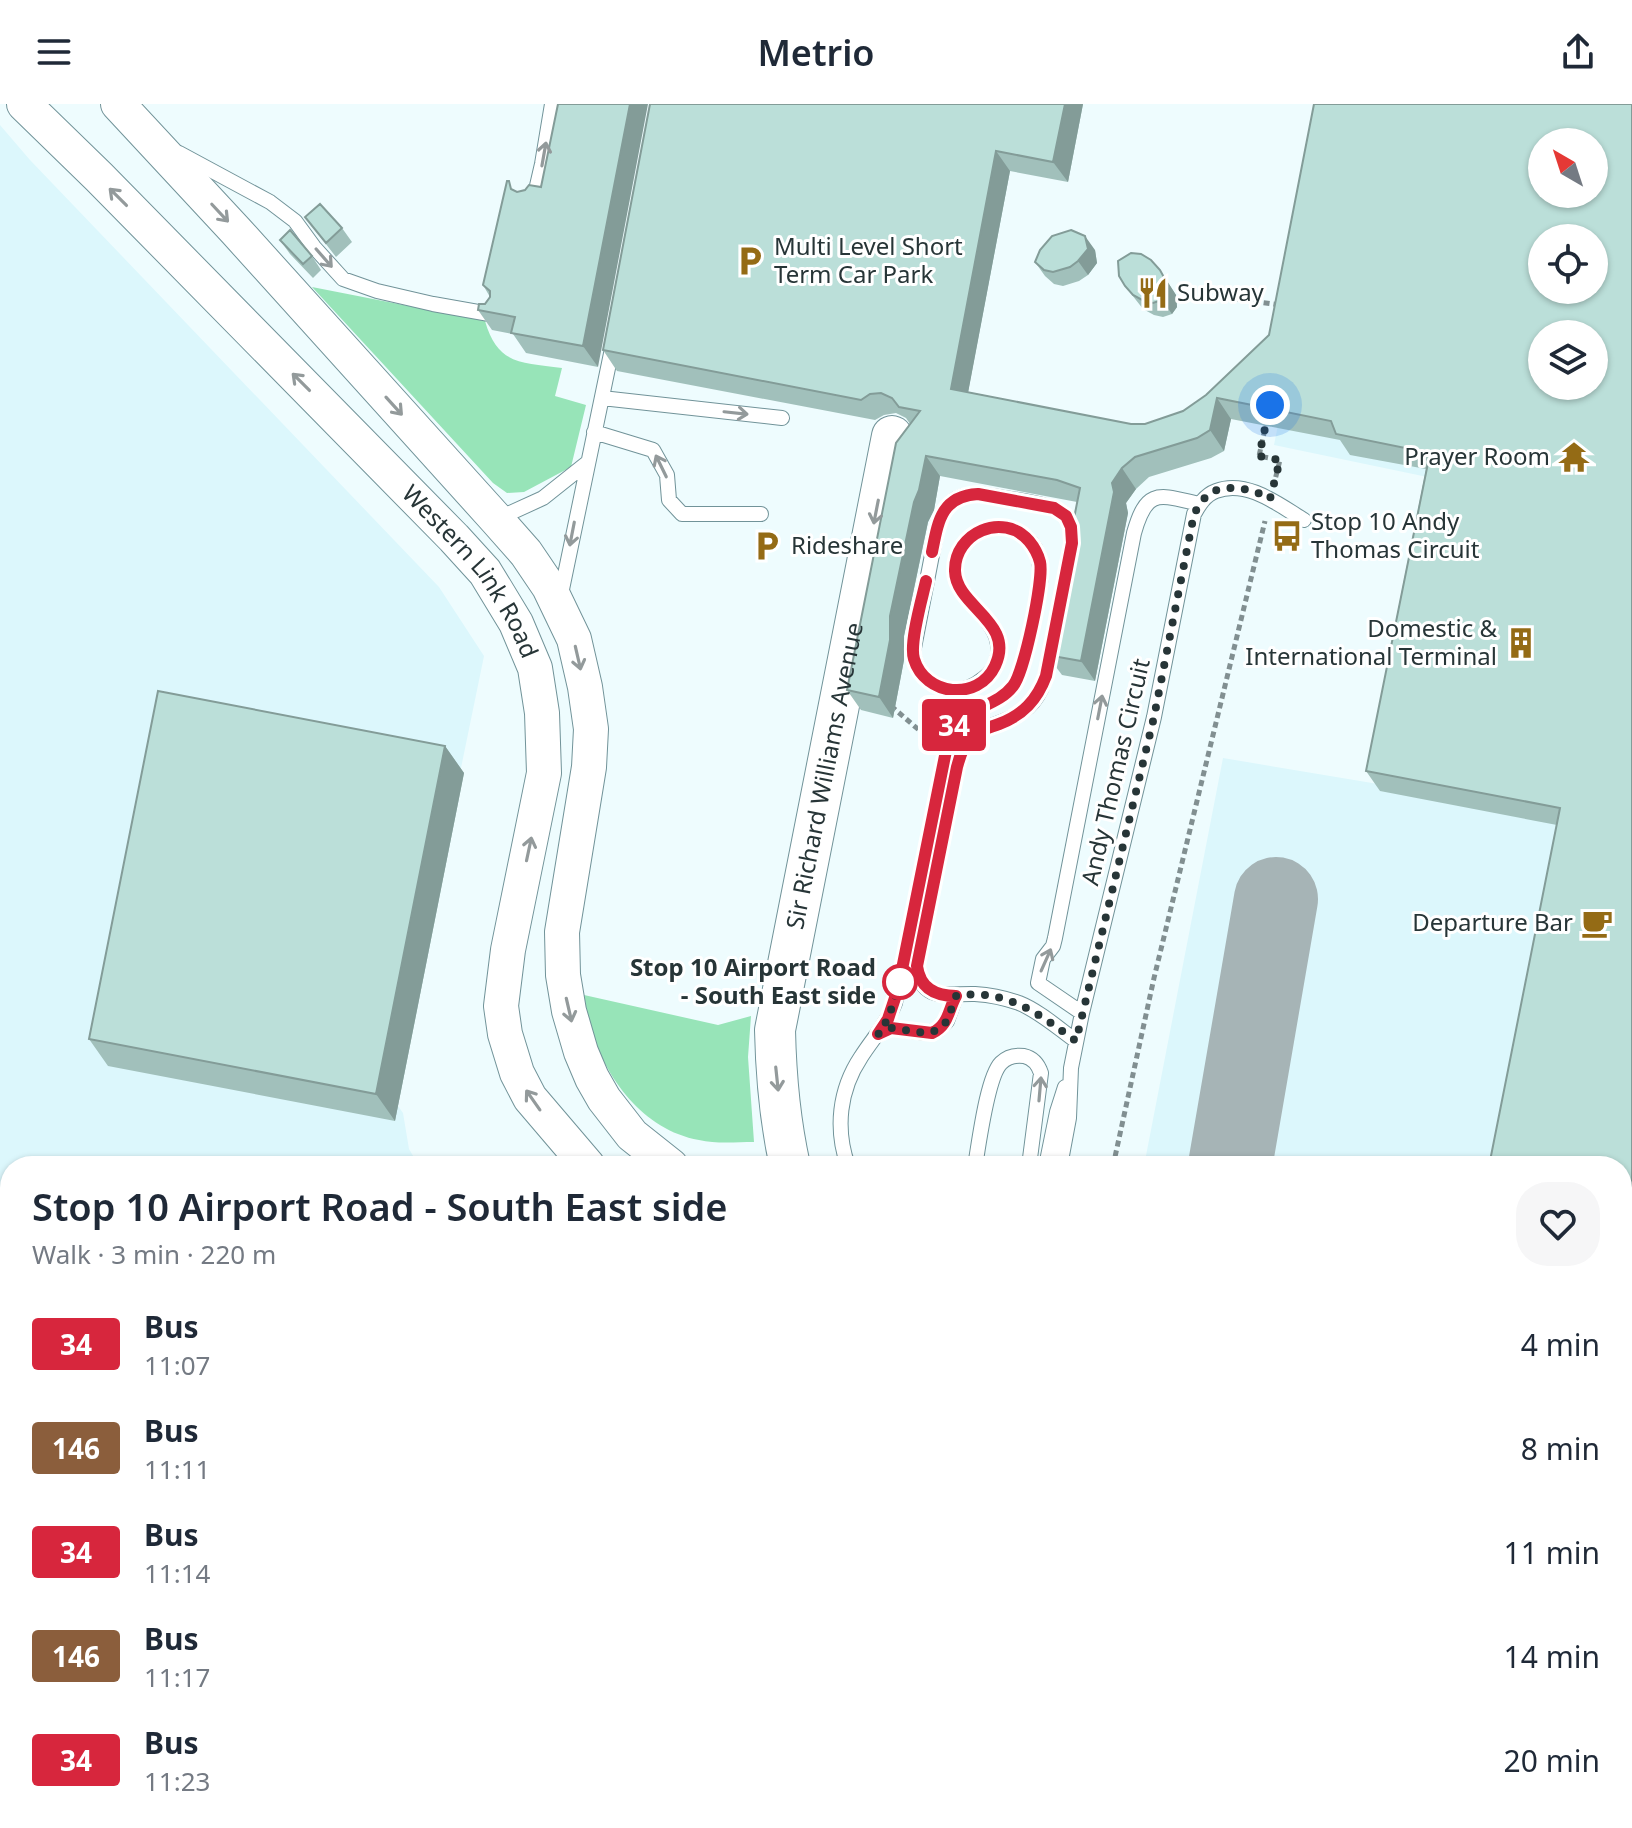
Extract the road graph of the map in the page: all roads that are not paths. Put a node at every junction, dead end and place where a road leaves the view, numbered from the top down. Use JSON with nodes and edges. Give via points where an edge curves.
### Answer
{"nodes":[{"id":1,"x":24,"y":104,"type":"edge"},
{"id":2,"x":118,"y":104,"type":"edge"},
{"id":3,"x":552,"y":104,"type":"edge"},
{"id":4,"x":147,"y":135,"type":"junction"},
{"id":5,"x":533,"y":203,"type":"edge"},
{"id":6,"x":495,"y":315,"type":"edge"},
{"id":7,"x":616,"y":328,"type":"edge"},
{"id":8,"x":602,"y":398,"type":"junction"},
{"id":9,"x":782,"y":418,"type":"dead end"},
{"id":10,"x":594,"y":432,"type":"junction"},
{"id":11,"x":892,"y":436,"type":"dead end"},
{"id":12,"x":587,"y":463,"type":"junction"},
{"id":13,"x":1200,"y":504,"type":"junction"},
{"id":14,"x":761,"y":514,"type":"dead end"},
{"id":15,"x":496,"y":519,"type":"junction"},
{"id":16,"x":1304,"y":520,"type":"dead end"},
{"id":17,"x":1069,"y":558,"type":"edge"},
{"id":18,"x":558,"y":606,"type":"junction"},
{"id":19,"x":1054,"y":631,"type":"edge"},
{"id":20,"x":956,"y":996,"type":"junction"},
{"id":21,"x":1082,"y":1013,"type":"junction"},
{"id":22,"x":878,"y":1034,"type":"junction"},
{"id":23,"x":1076,"y":1041,"type":"junction"},
{"id":24,"x":1071,"y":1068,"type":"junction"},
{"id":25,"x":579,"y":1156,"type":"edge"},
{"id":26,"x":658,"y":1156,"type":"edge"},
{"id":27,"x":788,"y":1156,"type":"edge"},
{"id":28,"x":844,"y":1156,"type":"edge"},
{"id":29,"x":977,"y":1156,"type":"edge"},
{"id":30,"x":1030,"y":1156,"type":"edge"},
{"id":31,"x":1048,"y":1156,"type":"edge"},
{"id":32,"x":1062,"y":1156,"type":"edge"}],
"edges":[{"from":25,"to":1,"type":"street","name":"Western Link Road","one_way":true,"via":[[530,1098],[517,1073],[501,1006],[544,773],[535,668],[516,623],[485,572],[454,538]]},
{"from":2,"to":4,"type":"street","name":"Western Link Road"},
{"from":5,"to":3,"type":"lane","one_way":true},
{"from":4,"to":6,"type":"lane","one_way":true,"via":[[270,202],[295,221],[343,279]]},
{"from":4,"to":15,"type":"street","name":"Western Link Road","one_way":true},
{"from":7,"to":8,"type":"lane"},
{"from":8,"to":9,"type":"lane","one_way":true},
{"from":8,"to":10,"type":"lane"},
{"from":10,"to":12,"type":"lane"},
{"from":14,"to":10,"type":"lane","one_way":true,"via":[[682,514],[669,500],[667,475],[653,450]]},
{"from":11,"to":27,"type":"main road","name":"Sir Richard Williams Avenue","one_way":true,"via":[[779,1002],[775,1067]]},
{"from":12,"to":15,"type":"lane","via":[[543,498]]},
{"from":12,"to":18,"type":"lane","one_way":true},
{"from":13,"to":16,"type":"lane","via":[[1217,490],[1249,490]]},
{"from":13,"to":21,"type":"lane","name":"Andy Thomas Circuit"},
{"from":21,"to":13,"type":"lane","one_way":true,"via":[[1038,983],[1055,938],[1134,533],[1153,498]]},
{"from":15,"to":18,"type":"street","name":"Western Link Road","via":[[526,553]]},
{"from":17,"to":22,"type":"lane","via":[[1071,527],[1054,508],[978,494],[965,495],[944,509],[913,653],[919,670],[937,687],[964,690],[990,674],[998,657],[994,629],[960,589],[955,575],[955,561],[968,540],[978,531],[1008,527],[1035,548],[1041,578],[1015,685],[961,718],[950,731],[898,989]]},
{"from":18,"to":26,"type":"street","name":"Western Link Road","one_way":true,"via":[[574,639],[591,729],[562,932],[569,1011],[581,1052],[604,1099],[632,1135]]},
{"from":19,"to":20,"type":"lane","via":[[1046,676],[1033,701],[1021,713],[976,733],[957,767],[917,966],[927,989]]},
{"from":20,"to":22,"type":"lane","via":[[938,1030],[891,1028]]},
{"from":20,"to":23,"type":"lane","via":[[988,995],[1016,1002]]},
{"from":21,"to":23,"type":"lane","name":"Andy Thomas Circuit"},
{"from":22,"to":28,"type":"lane","via":[[844,1088],[839,1118]]},
{"from":23,"to":24,"type":"lane","name":"Andy Thomas Circuit"},
{"from":24,"to":31,"type":"lane"},
{"from":24,"to":32,"type":"lane","name":"Andy Thomas Circuit"},
{"from":30,"to":29,"type":"lane","one_way":true,"via":[[1041,1073],[1034,1061],[1016,1055],[995,1070]]}]}
